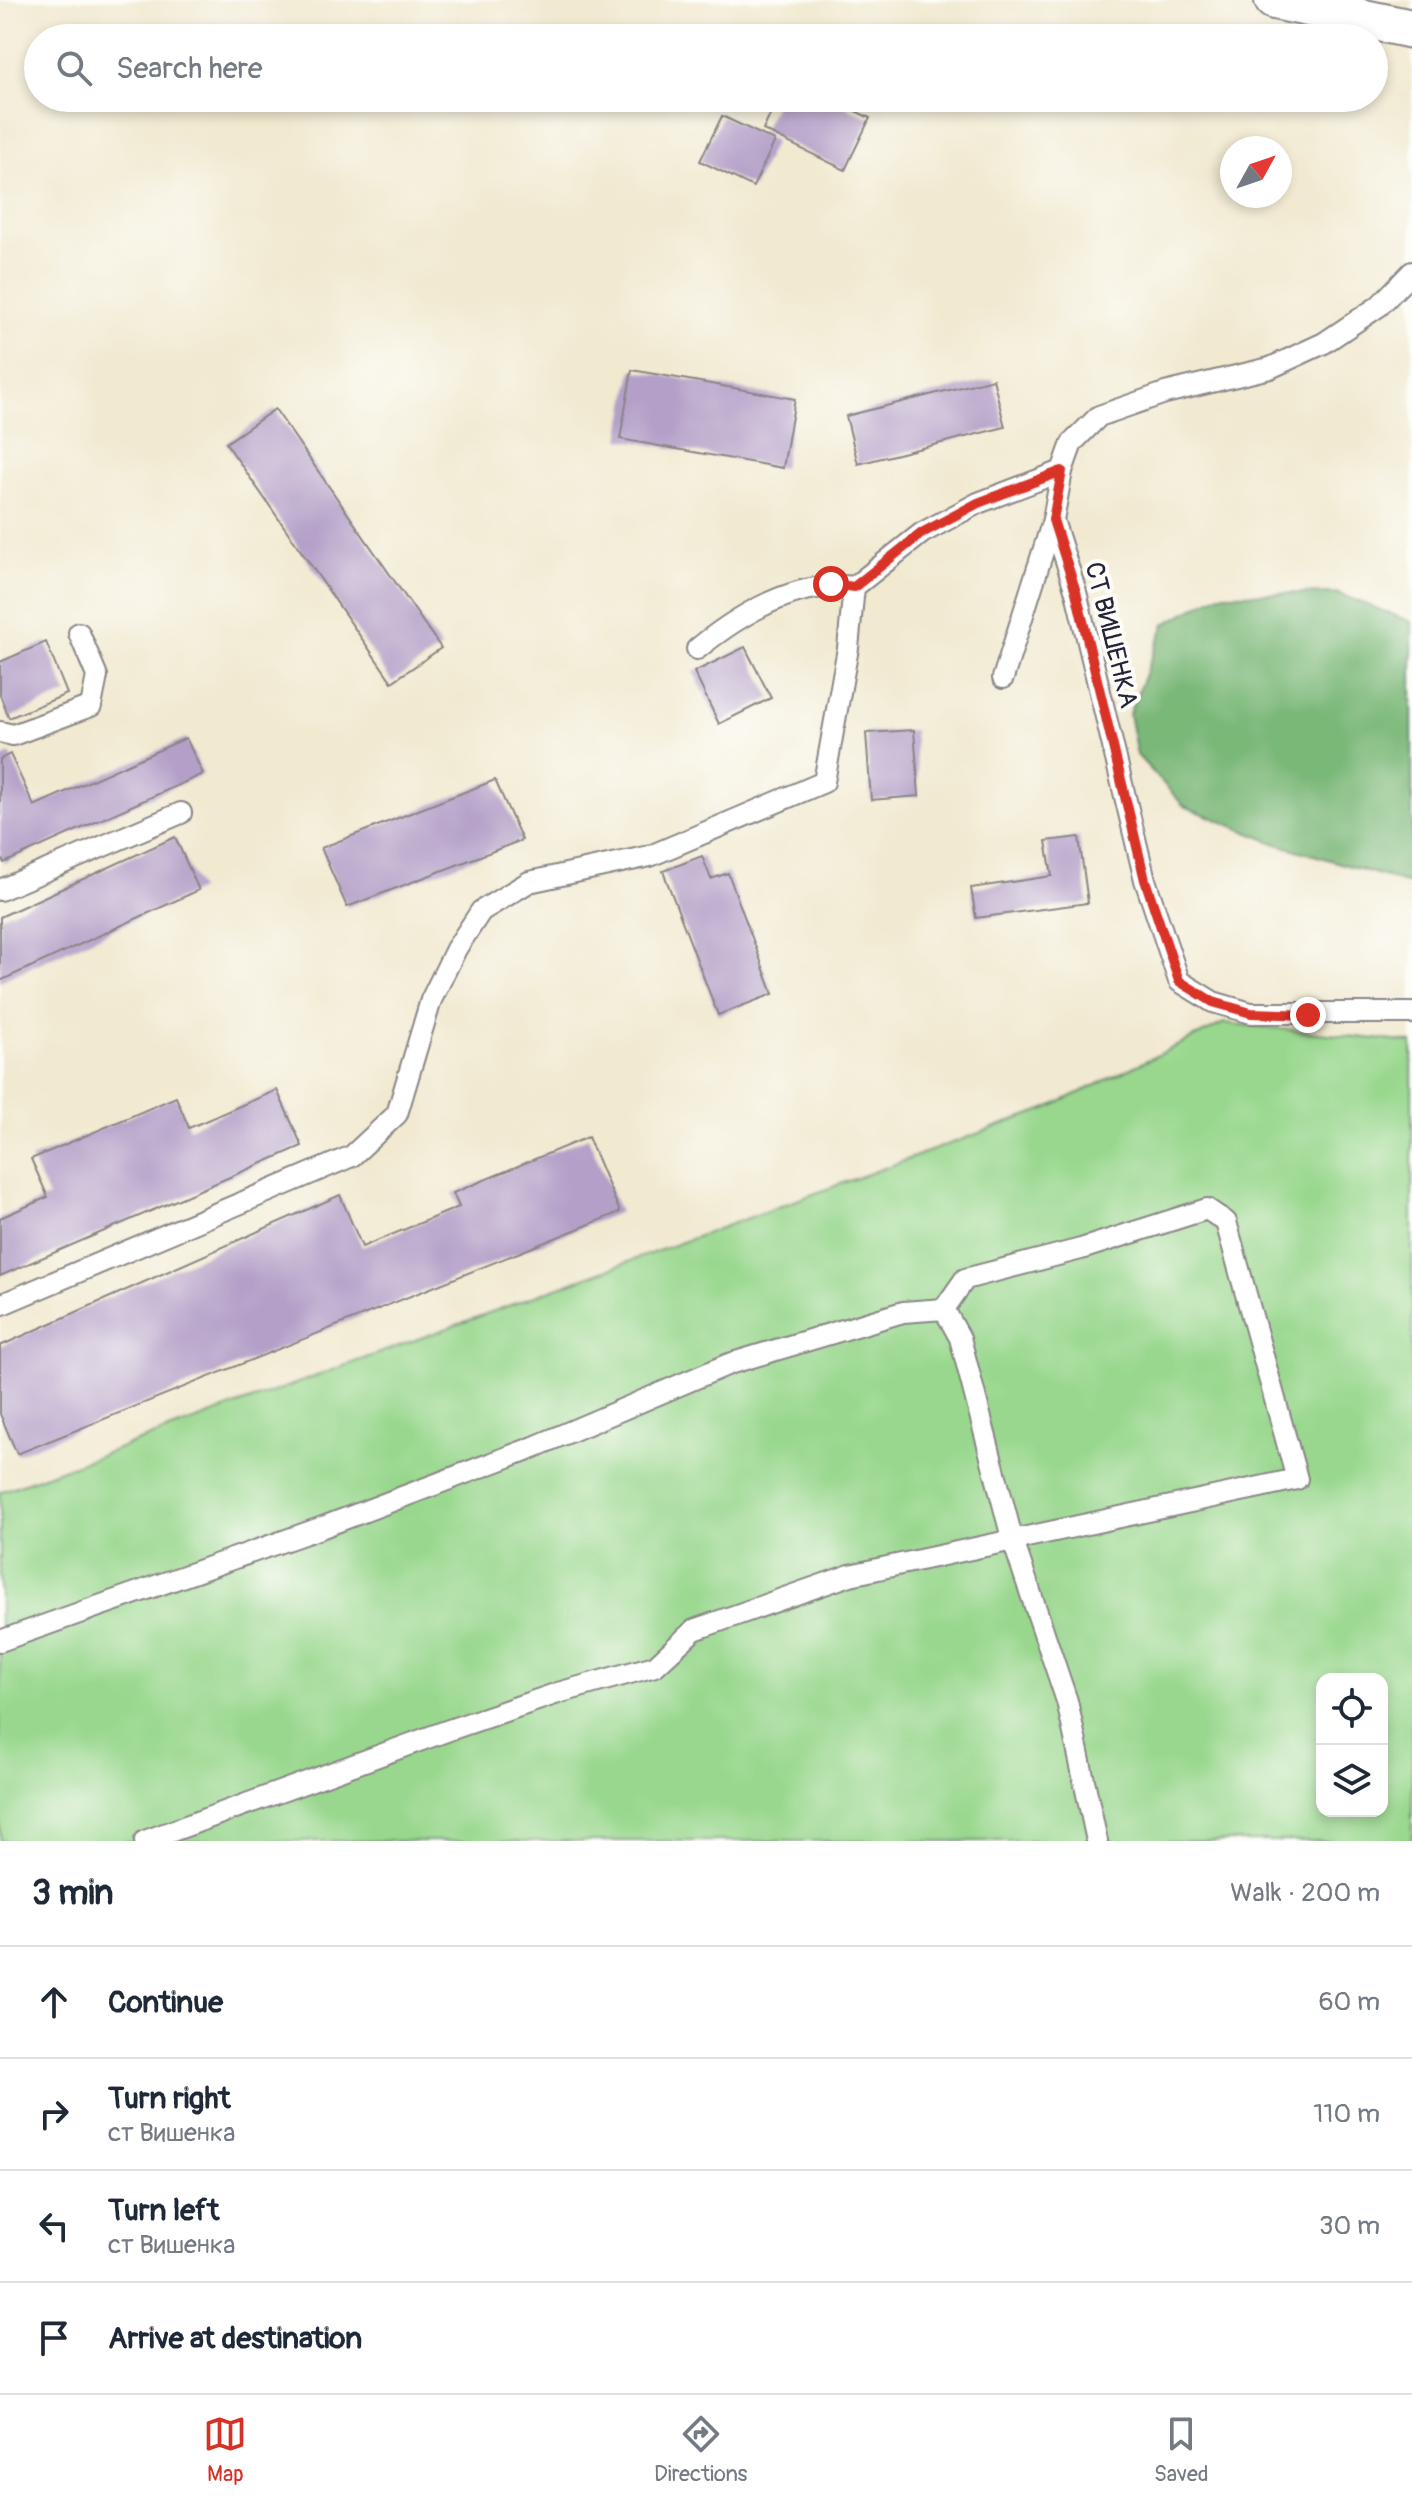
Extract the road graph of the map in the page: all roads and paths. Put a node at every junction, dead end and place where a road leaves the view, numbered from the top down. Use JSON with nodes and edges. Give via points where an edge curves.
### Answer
{"nodes":[{"id":1,"x":1274,"y":0,"type":"edge"},
{"id":2,"x":1412,"y":29,"type":"edge"},
{"id":3,"x":1412,"y":272,"type":"edge"},
{"id":4,"x":1062,"y":471,"type":"junction"},
{"id":5,"x":1053,"y":520,"type":"junction"},
{"id":6,"x":854,"y":587,"type":"junction"},
{"id":7,"x":79,"y":633,"type":"dead end"},
{"id":8,"x":697,"y":649,"type":"dead end"},
{"id":9,"x":1003,"y":678,"type":"dead end"},
{"id":10,"x":0,"y":732,"type":"edge"},
{"id":11,"x":181,"y":813,"type":"dead end"},
{"id":12,"x":0,"y":890,"type":"edge"},
{"id":13,"x":1412,"y":1013,"type":"edge"},
{"id":14,"x":0,"y":1305,"type":"edge"},
{"id":15,"x":944,"y":1309,"type":"junction"},
{"id":16,"x":1012,"y":1538,"type":"junction"},
{"id":17,"x":0,"y":1641,"type":"edge"},
{"id":18,"x":145,"y":1841,"type":"edge"},
{"id":19,"x":1097,"y":1841,"type":"edge"}],
"edges":[{"from":1,"to":2,"type":"street"},
{"from":3,"to":4,"type":"lane","name":"СТ ВИШЕНКА","via":[[1379,306],[1324,343],[1270,368],[1165,393],[1099,416],[1072,443]]},
{"from":4,"to":5,"type":"lane","name":"СТ ВИШЕНКА"},
{"from":4,"to":6,"type":"lane","via":[[978,503],[922,533]]},
{"from":5,"to":9,"type":"lane"},
{"from":5,"to":13,"type":"lane","name":"СТ ВИШЕНКА","via":[[1076,592],[1145,880],[1179,981],[1213,1002],[1251,1013]]},
{"from":6,"to":8,"type":"lane","via":[[831,584],[768,603],[731,621]]},
{"from":6,"to":14,"type":"lane","via":[[824,782],[650,856],[529,882],[481,911],[431,1000],[397,1114],[352,1156]]},
{"from":7,"to":10,"type":"lane","via":[[97,676],[91,706],[13,735]]},
{"from":11,"to":12,"type":"lane"},
{"from":15,"to":16,"type":"lane","via":[[960,1338]]},
{"from":15,"to":16,"type":"lane","via":[[965,1279],[1207,1209],[1226,1222],[1297,1479]]},
{"from":15,"to":17,"type":"lane","via":[[903,1312],[729,1364],[351,1517]]},
{"from":16,"to":18,"type":"lane","via":[[850,1575],[694,1630],[655,1666],[449,1730]]},
{"from":16,"to":19,"type":"lane","via":[[1067,1701]]}]}
